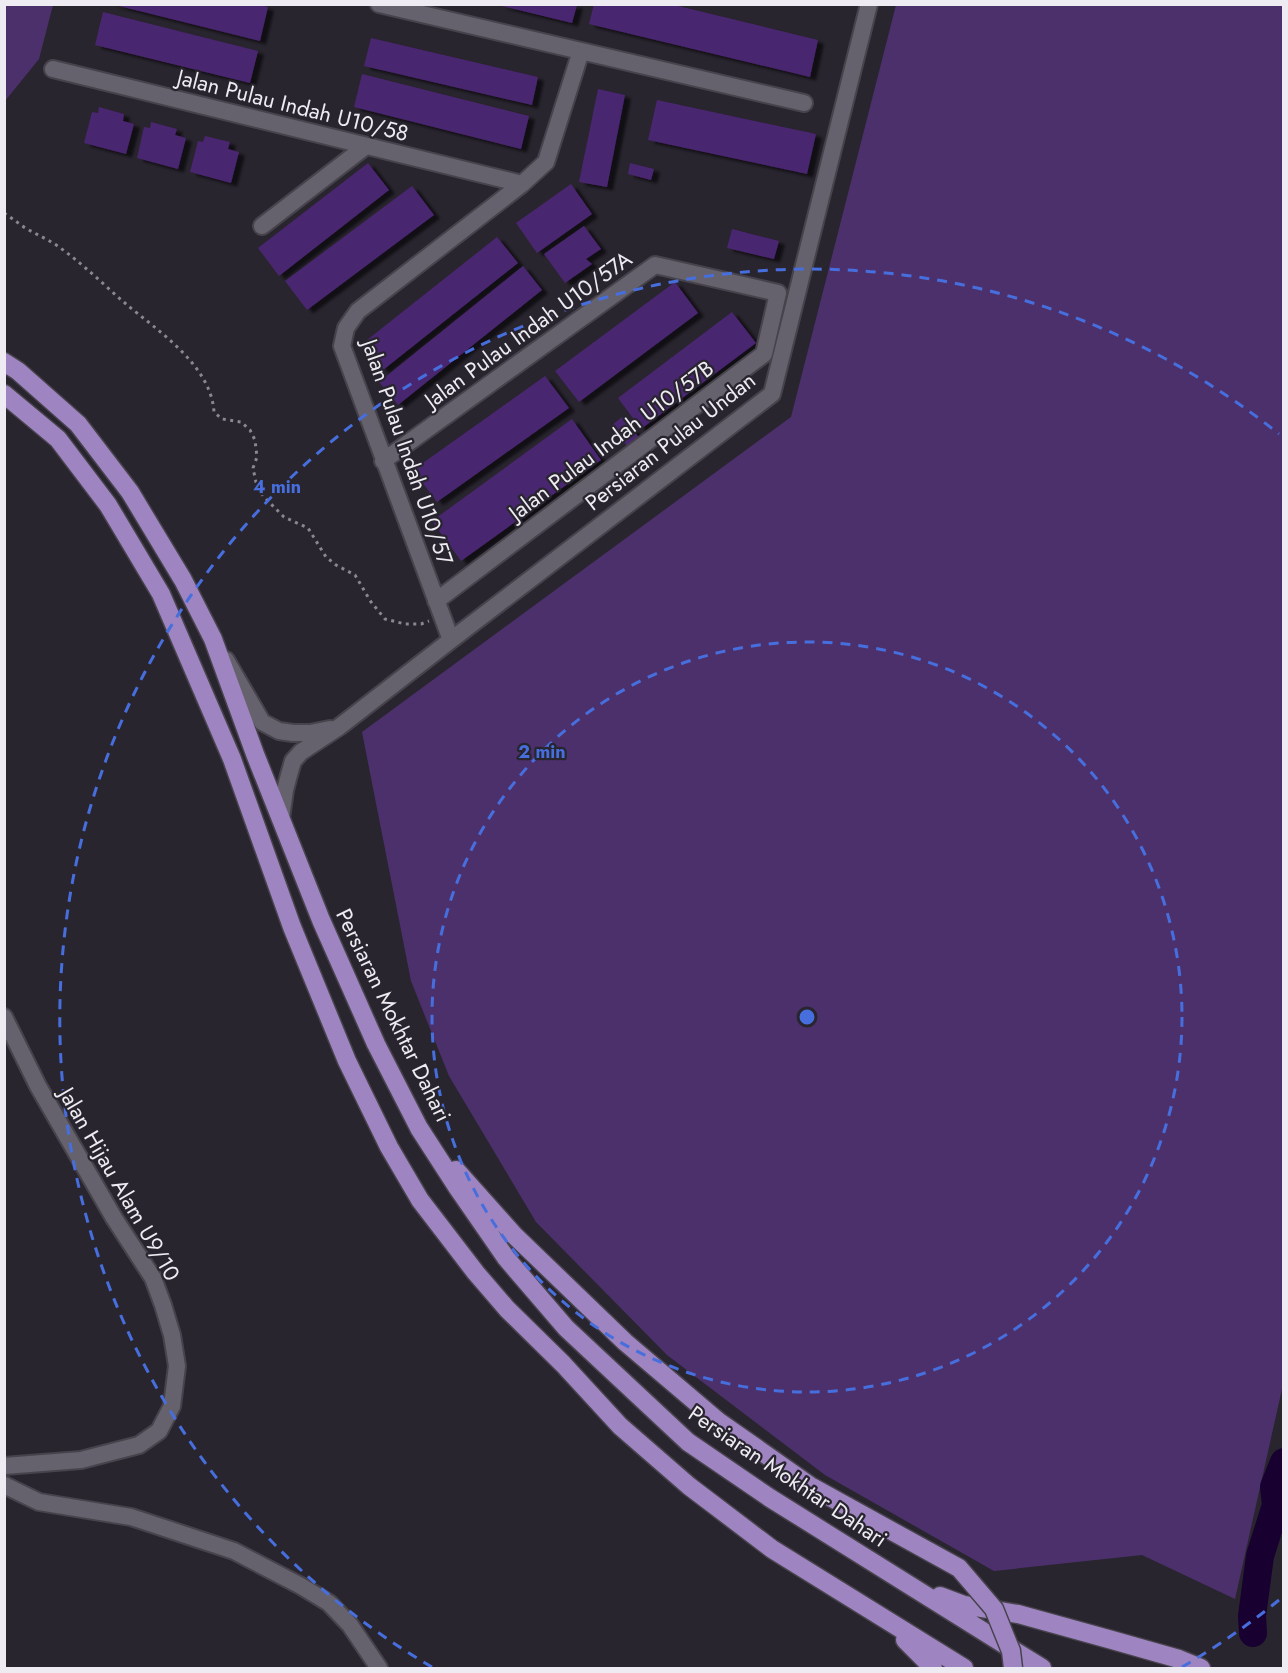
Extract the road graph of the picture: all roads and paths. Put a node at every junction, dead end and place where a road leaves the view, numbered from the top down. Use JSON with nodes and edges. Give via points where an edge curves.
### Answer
{"nodes":[{"id":1,"x":379,"y":4,"type":"edge"},
{"id":2,"x":869,"y":4,"type":"edge"},
{"id":3,"x":581,"y":51,"type":"junction"},
{"id":4,"x":53,"y":69,"type":"dead end"},
{"id":5,"x":804,"y":103,"type":"dead end"},
{"id":6,"x":366,"y":146,"type":"junction"},
{"id":7,"x":522,"y":184,"type":"junction"},
{"id":8,"x":4,"y":213,"type":"edge"},
{"id":9,"x":262,"y":226,"type":"dead end"},
{"id":10,"x":778,"y":293,"type":"joint"},
{"id":11,"x":4,"y":362,"type":"edge"},
{"id":12,"x":4,"y":394,"type":"edge"},
{"id":13,"x":383,"y":460,"type":"junction"},
{"id":14,"x":436,"y":601,"type":"junction"},
{"id":15,"x":442,"y":618,"type":"junction"},
{"id":16,"x":213,"y":639,"type":"junction"},
{"id":17,"x":451,"y":640,"type":"junction"},
{"id":18,"x":339,"y":727,"type":"junction"},
{"id":19,"x":281,"y":818,"type":"junction"},
{"id":20,"x":4,"y":1017,"type":"edge"},
{"id":21,"x":419,"y":1128,"type":"junction"},
{"id":22,"x":4,"y":1466,"type":"edge"},
{"id":23,"x":4,"y":1485,"type":"edge"},
{"id":24,"x":899,"y":1580,"type":"junction"},
{"id":25,"x":884,"y":1620,"type":"junction"},
{"id":26,"x":379,"y":1668,"type":"edge"},
{"id":27,"x":933,"y":1668,"type":"edge"},
{"id":28,"x":964,"y":1668,"type":"edge"},
{"id":29,"x":1013,"y":1668,"type":"edge"},
{"id":30,"x":1042,"y":1668,"type":"edge"},
{"id":31,"x":1202,"y":1668,"type":"edge"}],
"edges":[{"from":1,"to":3,"type":"street"},
{"from":2,"to":17,"type":"street","name":"Persiaran Pulau Undan","via":[[772,394]]},
{"from":3,"to":5,"type":"street"},
{"from":3,"to":7,"type":"street","name":"Jalan Pulau Indah U10/57","via":[[546,162]]},
{"from":4,"to":6,"type":"street","name":"Jalan Pulau Indah U10/58"},
{"from":6,"to":7,"type":"street","name":"Jalan Pulau Indah U10/58"},
{"from":6,"to":9,"type":"street"},
{"from":7,"to":13,"type":"street","name":"Jalan Pulau Indah U10/57","via":[[358,311],[346,328],[342,346]]},
{"from":8,"to":15,"type":"path","via":[[91,272],[189,359],[206,385],[214,412],[241,422],[250,430],[257,457],[253,468],[264,497],[284,517],[308,528],[326,557],[356,575],[385,619],[421,624]]},
{"from":10,"to":13,"type":"street","name":"Jalan Pulau Indah U10/57A","via":[[655,265]]},
{"from":10,"to":14,"type":"street","name":"Jalan Pulau Indah U10/57B","via":[[764,354]]},
{"from":11,"to":16,"type":"main road","name":"Persiaran Mokhtar Dahari","via":[[78,424],[130,492]]},
{"from":12,"to":25,"type":"main road","via":[[58,439],[108,504],[161,594],[232,759],[292,927],[347,1061],[420,1200],[507,1309],[620,1426],[689,1486],[772,1549]]},
{"from":13,"to":14,"type":"street","name":"Jalan Pulau Indah U10/57"},
{"from":14,"to":15,"type":"street","name":"Jalan Pulau Indah U10/57"},
{"from":15,"to":17,"type":"street","name":"Jalan Pulau Indah U10/57"},
{"from":16,"to":18,"type":"street","via":[[262,722],[293,733]]},
{"from":16,"to":19,"type":"main road","name":"Persiaran Mokhtar Dahari"},
{"from":17,"to":18,"type":"street","name":"Persiaran Pulau Undan"},
{"from":18,"to":19,"type":"street","name":"Persiaran Pulau Undan","via":[[294,761]]},
{"from":19,"to":21,"type":"main road","name":"Persiaran Mokhtar Dahari","via":[[376,1044]]},
{"from":20,"to":22,"type":"street","name":"Jalan Hijau Alam U9/10","via":[[38,1086],[153,1278],[172,1335],[177,1366],[172,1406],[159,1431],[139,1445],[81,1460]]},
{"from":21,"to":24,"type":"main road","name":"Persiaran Mokhtar Dahari","via":[[506,1258],[575,1336],[688,1442]]},
{"from":21,"to":29,"type":"main road","bridge":true,"via":[[514,1234],[625,1342],[718,1421],[812,1487],[959,1568],[994,1609],[1011,1651]]},
{"from":23,"to":26,"type":"street","via":[[39,1502],[131,1517],[234,1551],[329,1603],[350,1624]]},
{"from":24,"to":30,"type":"main road","name":"Persiaran Mokhtar Dahari"},
{"from":24,"to":31,"type":"main road","via":[[964,1605],[1018,1614]]},
{"from":25,"to":27,"type":"main road"},
{"from":25,"to":28,"type":"main road"}]}
